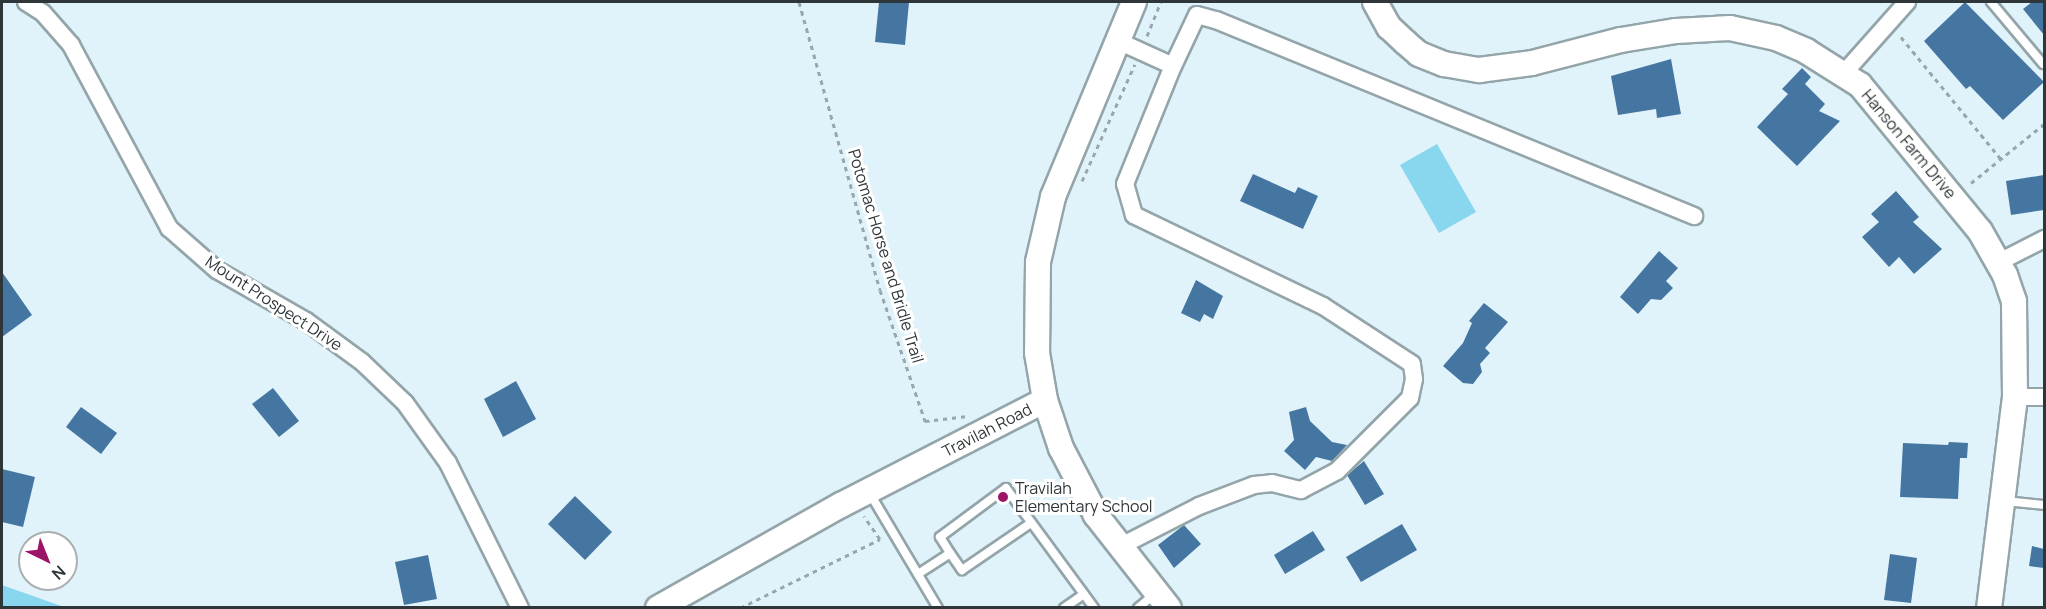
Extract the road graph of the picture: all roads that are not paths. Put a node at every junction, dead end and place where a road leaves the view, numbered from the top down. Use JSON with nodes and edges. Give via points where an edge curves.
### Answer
{"nodes":[{"id":1,"x":26,"y":2,"type":"edge"},
{"id":2,"x":1134,"y":2,"type":"edge"},
{"id":3,"x":1375,"y":2,"type":"edge"},
{"id":4,"x":1906,"y":2,"type":"edge"},
{"id":5,"x":1991,"y":2,"type":"edge"},
{"id":6,"x":1118,"y":41,"type":"junction"},
{"id":7,"x":2043,"y":64,"type":"dead end"},
{"id":8,"x":1173,"y":66,"type":"junction"},
{"id":9,"x":1844,"y":73,"type":"junction"},
{"id":10,"x":1694,"y":216,"type":"dead end"},
{"id":11,"x":2044,"y":239,"type":"edge"},
{"id":12,"x":1999,"y":262,"type":"junction"},
{"id":13,"x":2015,"y":397,"type":"junction"},
{"id":14,"x":2044,"y":397,"type":"edge"},
{"id":15,"x":1044,"y":400,"type":"junction"},
{"id":16,"x":872,"y":499,"type":"junction"},
{"id":17,"x":2004,"y":501,"type":"junction"},
{"id":18,"x":2044,"y":505,"type":"edge"},
{"id":19,"x":1031,"y":522,"type":"junction"},
{"id":20,"x":1119,"y":547,"type":"junction"},
{"id":21,"x":950,"y":552,"type":"junction"},
{"id":22,"x":918,"y":574,"type":"junction"},
{"id":23,"x":1084,"y":594,"type":"junction"},
{"id":24,"x":1162,"y":600,"type":"edge"},
{"id":25,"x":520,"y":608,"type":"edge"},
{"id":26,"x":658,"y":608,"type":"edge"},
{"id":27,"x":938,"y":608,"type":"edge"},
{"id":28,"x":1065,"y":608,"type":"edge"},
{"id":29,"x":1094,"y":608,"type":"edge"},
{"id":30,"x":1138,"y":608,"type":"edge"},
{"id":31,"x":1989,"y":608,"type":"edge"}],
"edges":[{"from":1,"to":25,"type":"street","name":"Mount Prospect Drive","via":[[43,13],[71,45],[169,228],[217,270],[306,321],[362,362],[405,403],[448,463]]},
{"from":2,"to":6,"type":"street","name":"Travilah Road"},
{"from":3,"to":9,"type":"street","name":"Hanson Farm Drive","via":[[1389,27],[1419,54],[1468,68],[1532,63],[1676,31],[1730,28],[1776,38]]},
{"from":4,"to":9,"type":"street"},
{"from":5,"to":7,"type":"lane"},
{"from":6,"to":8,"type":"street"},
{"from":6,"to":15,"type":"street","name":"Travilah Road","via":[[1053,197],[1038,262],[1036,341]]},
{"from":8,"to":10,"type":"street","via":[[1197,15],[1216,20]]},
{"from":8,"to":20,"type":"street","via":[[1125,184],[1134,214],[1323,306],[1412,364],[1414,379],[1410,398],[1337,471],[1301,490],[1272,483],[1254,485],[1199,506]]},
{"from":9,"to":12,"type":"street","name":"Hanson Farm Drive","via":[[1883,109],[1980,231]]},
{"from":11,"to":12,"type":"street"},
{"from":12,"to":13,"type":"street","name":"Hanson Farm Drive","via":[[2014,301]]},
{"from":13,"to":14,"type":"street"},
{"from":13,"to":17,"type":"street","name":"Hanson Farm Drive"},
{"from":15,"to":16,"type":"street","name":"Travilah Road"},
{"from":15,"to":20,"type":"street","via":[[1061,448],[1096,515]]},
{"from":16,"to":22,"type":"lane"},
{"from":16,"to":26,"type":"street","name":"Travilah Road"},
{"from":17,"to":18,"type":"lane"},
{"from":17,"to":31,"type":"street","name":"Hanson Farm Drive"},
{"from":19,"to":21,"type":"lane","via":[[962,570]]},
{"from":19,"to":21,"type":"lane","via":[[1006,489],[940,537]]},
{"from":19,"to":23,"type":"lane"},
{"from":20,"to":24,"type":"street"},
{"from":21,"to":22,"type":"lane"},
{"from":22,"to":27,"type":"lane"},
{"from":23,"to":28,"type":"lane"},
{"from":23,"to":29,"type":"lane"},
{"from":24,"to":30,"type":"lane"}]}
